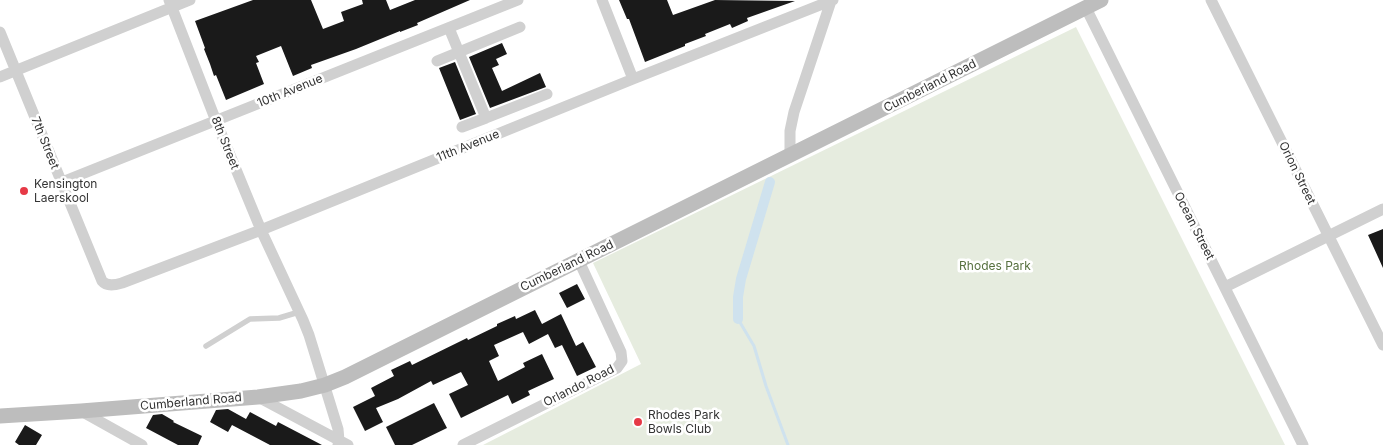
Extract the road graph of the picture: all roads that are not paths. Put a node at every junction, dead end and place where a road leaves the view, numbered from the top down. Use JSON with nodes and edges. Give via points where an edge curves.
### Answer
{"nodes":[{"id":1,"x":190,"y":0,"type":"edge"},
{"id":2,"x":518,"y":0,"type":"edge"},
{"id":3,"x":602,"y":0,"type":"edge"},
{"id":4,"x":832,"y":0,"type":"edge"},
{"id":5,"x":1101,"y":0,"type":"edge"},
{"id":6,"x":1211,"y":0,"type":"edge"},
{"id":7,"x":171,"y":4,"type":"edge"},
{"id":8,"x":1086,"y":8,"type":"junction"},
{"id":9,"x":520,"y":27,"type":"dead end"},
{"id":10,"x":450,"y":28,"type":"junction"},
{"id":11,"x":0,"y":32,"type":"edge"},
{"id":12,"x":459,"y":52,"type":"junction"},
{"id":13,"x":437,"y":61,"type":"dead end"},
{"id":14,"x":16,"y":71,"type":"junction"},
{"id":15,"x":0,"y":77,"type":"edge"},
{"id":16,"x":633,"y":79,"type":"junction"},
{"id":17,"x":547,"y":94,"type":"dead end"},
{"id":18,"x":486,"y":118,"type":"junction"},
{"id":19,"x":216,"y":121,"type":"junction"},
{"id":20,"x":462,"y":127,"type":"dead end"},
{"id":21,"x":790,"y":156,"type":"junction"},
{"id":22,"x":62,"y":182,"type":"junction"},
{"id":23,"x":1383,"y":209,"type":"edge"},
{"id":24,"x":261,"y":230,"type":"junction"},
{"id":25,"x":1329,"y":237,"type":"junction"},
{"id":26,"x":579,"y":261,"type":"junction"},
{"id":27,"x":102,"y":281,"type":"joint"},
{"id":28,"x":1225,"y":287,"type":"junction"},
{"id":29,"x":299,"y":312,"type":"junction"},
{"id":30,"x":206,"y":346,"type":"dead end"},
{"id":31,"x":1383,"y":346,"type":"edge"},
{"id":32,"x":325,"y":385,"type":"junction"},
{"id":33,"x":258,"y":397,"type":"junction"},
{"id":34,"x":81,"y":412,"type":"junction"},
{"id":35,"x":0,"y":416,"type":"edge"},
{"id":36,"x":342,"y":444,"type":"edge"},
{"id":37,"x":468,"y":444,"type":"edge"},
{"id":38,"x":142,"y":445,"type":"edge"},
{"id":39,"x":1303,"y":445,"type":"edge"}],
"edges":[{"from":1,"to":7,"type":"street"},
{"from":2,"to":10,"type":"street","name":"10th Avenue"},
{"from":3,"to":16,"type":"street"},
{"from":4,"to":16,"type":"street","name":"11th Avenue"},
{"from":4,"to":21,"type":"street","via":[[794,112]]},
{"from":5,"to":8,"type":"street","name":"Cumberland Road"},
{"from":6,"to":25,"type":"street","name":"Orion Street"},
{"from":7,"to":14,"type":"street"},
{"from":7,"to":19,"type":"street","name":"8th Street"},
{"from":8,"to":21,"type":"street","name":"Cumberland Road"},
{"from":8,"to":28,"type":"street","name":"Ocean Street"},
{"from":9,"to":12,"type":"street"},
{"from":10,"to":12,"type":"street"},
{"from":10,"to":19,"type":"street","name":"10th Avenue"},
{"from":11,"to":14,"type":"street","name":"7th Street"},
{"from":12,"to":13,"type":"street"},
{"from":12,"to":18,"type":"street"},
{"from":14,"to":15,"type":"street"},
{"from":14,"to":22,"type":"street","name":"7th Street"},
{"from":16,"to":24,"type":"street","name":"11th Avenue"},
{"from":17,"to":18,"type":"street"},
{"from":18,"to":20,"type":"street"},
{"from":19,"to":22,"type":"street","name":"10th Avenue"},
{"from":19,"to":24,"type":"street","name":"8th Street"},
{"from":21,"to":26,"type":"street","name":"Cumberland Road"},
{"from":22,"to":27,"type":"street","name":"7th Street"},
{"from":23,"to":25,"type":"street"},
{"from":24,"to":27,"type":"street","name":"11th Avenue","via":[[117,285]]},
{"from":24,"to":29,"type":"street","name":"8th Street"},
{"from":25,"to":28,"type":"street"},
{"from":25,"to":31,"type":"street","name":"Orion Street"},
{"from":26,"to":32,"type":"street","name":"Cumberland Road"},
{"from":26,"to":37,"type":"street","name":"Orlando Road","via":[[621,352],[622,361],[617,368]]},
{"from":28,"to":39,"type":"street","name":"Ocean Street"},
{"from":29,"to":30,"type":"lane","via":[[279,318],[250,319]]},
{"from":29,"to":32,"type":"street","name":"8th Street"},
{"from":32,"to":33,"type":"street","name":"Cumberland Road"},
{"from":32,"to":36,"type":"street","name":"8th Street"},
{"from":33,"to":34,"type":"street","name":"Cumberland Road"},
{"from":33,"to":36,"type":"street"},
{"from":34,"to":35,"type":"street","name":"Cumberland Road"},
{"from":34,"to":38,"type":"street"}]}
